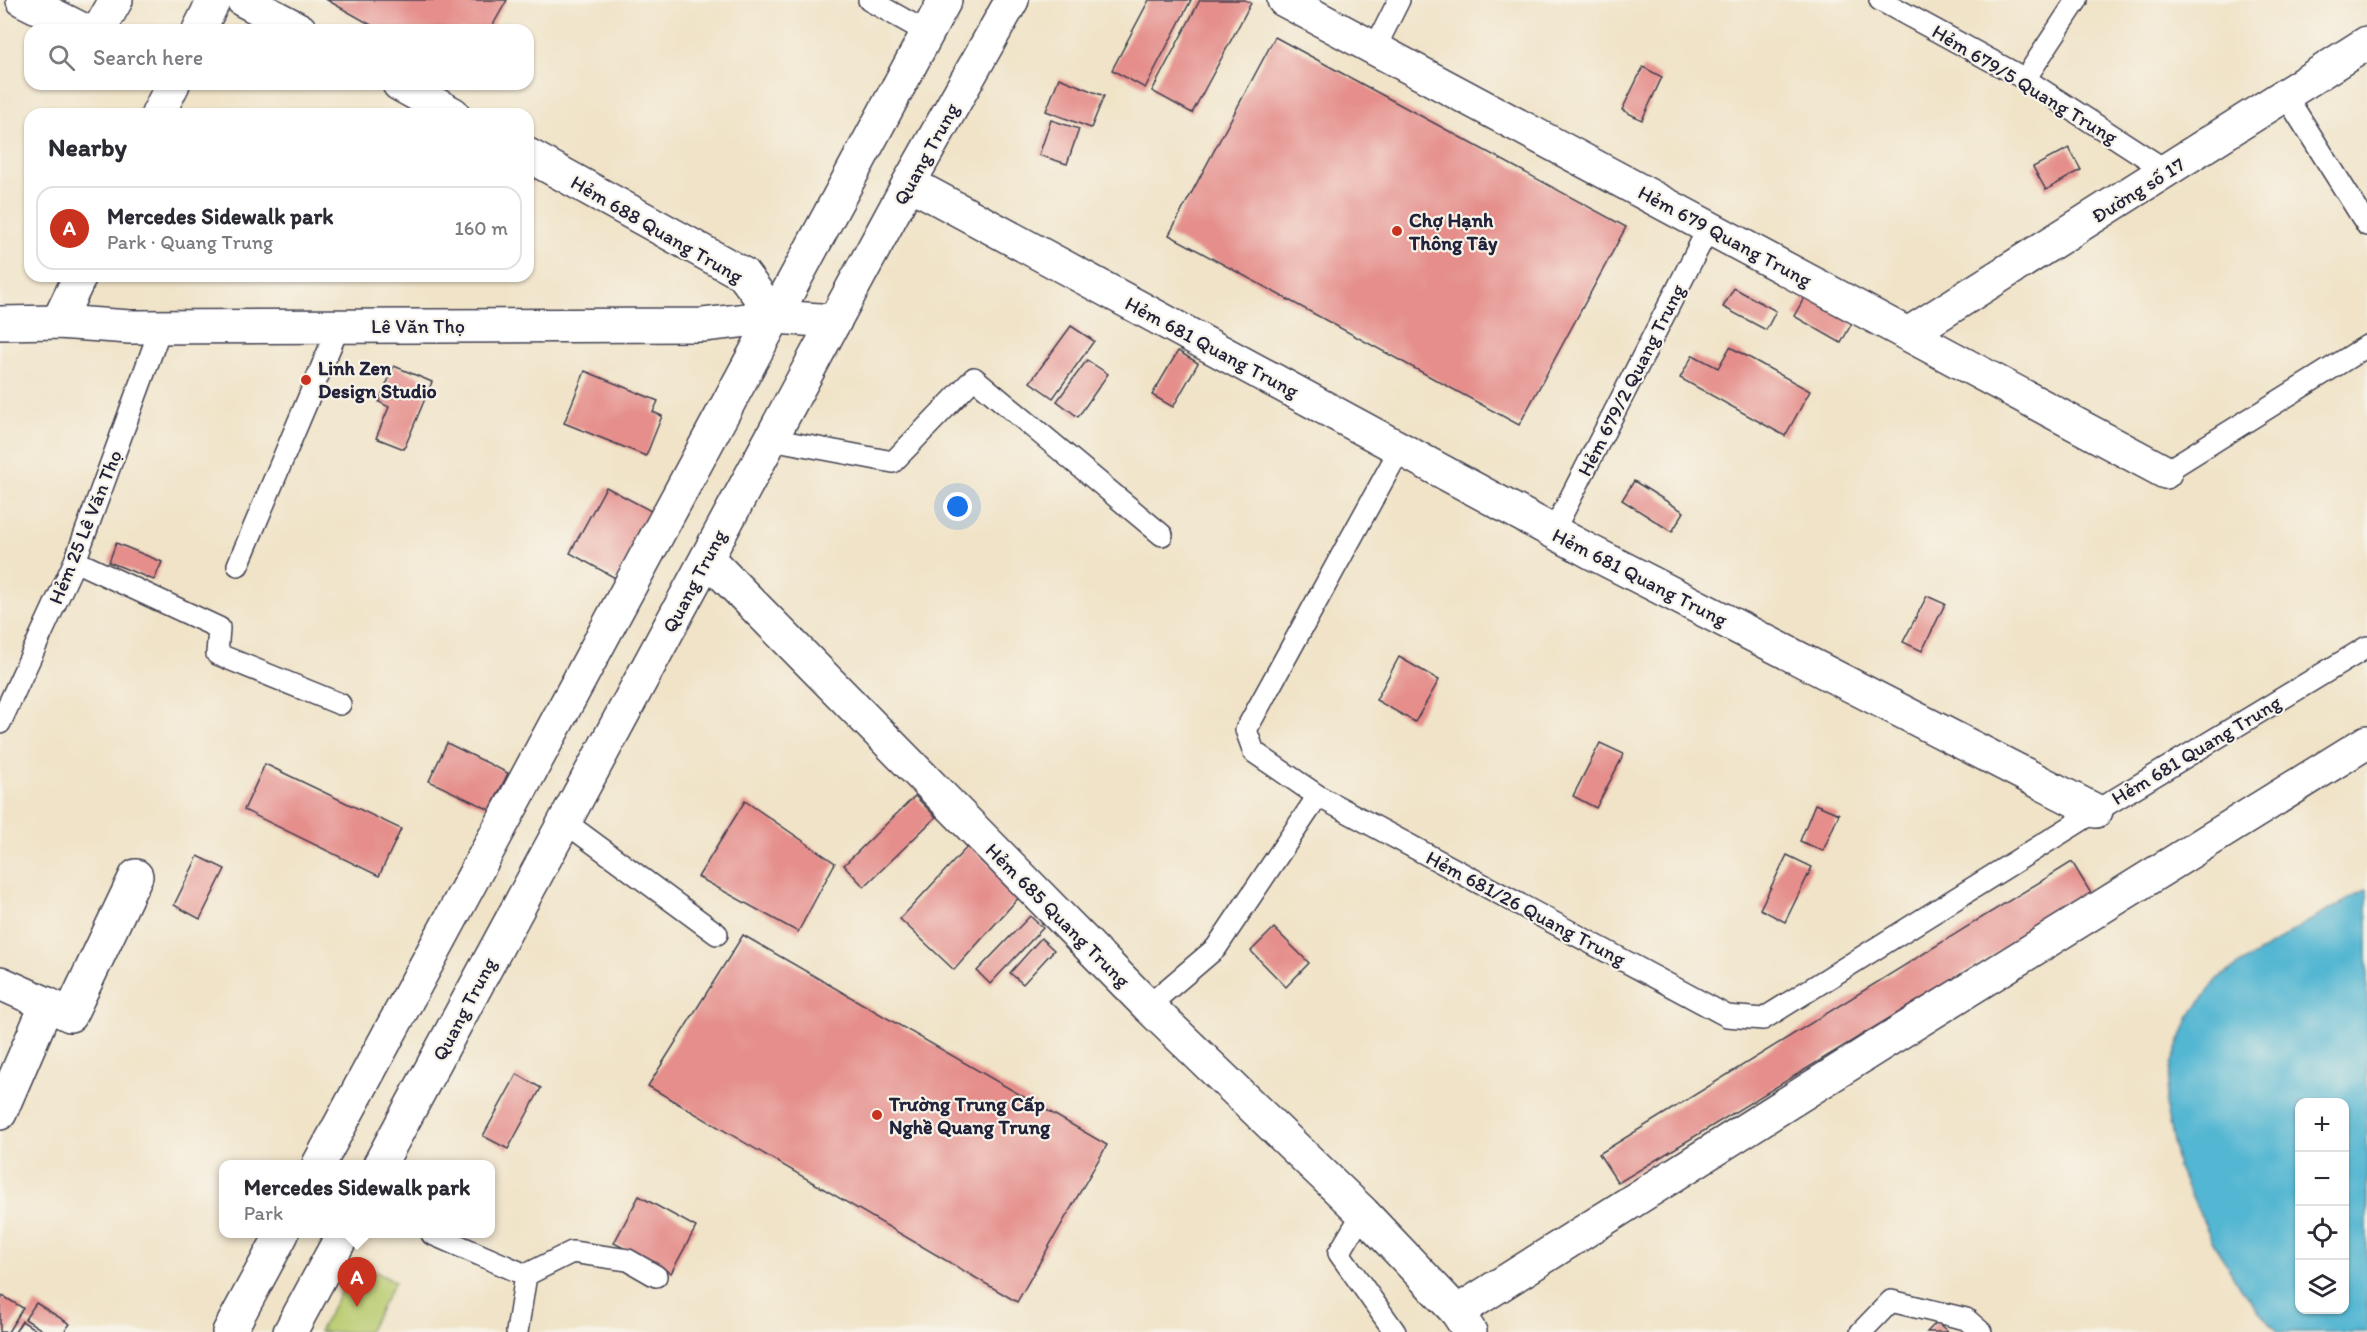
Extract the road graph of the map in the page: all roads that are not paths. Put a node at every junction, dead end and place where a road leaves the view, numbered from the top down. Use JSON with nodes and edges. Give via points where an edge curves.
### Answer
{"nodes":[{"id":1,"x":23,"y":0,"type":"edge"},
{"id":2,"x":116,"y":0,"type":"edge"},
{"id":3,"x":214,"y":0,"type":"edge"},
{"id":4,"x":243,"y":0,"type":"edge"},
{"id":5,"x":869,"y":0,"type":"edge"},
{"id":6,"x":945,"y":0,"type":"edge"},
{"id":7,"x":1012,"y":0,"type":"edge"},
{"id":8,"x":1284,"y":0,"type":"edge"},
{"id":9,"x":1400,"y":0,"type":"edge"},
{"id":10,"x":1880,"y":0,"type":"edge"},
{"id":11,"x":2077,"y":0,"type":"edge"},
{"id":12,"x":70,"y":24,"type":"edge"},
{"id":13,"x":102,"y":24,"type":"edge"},
{"id":14,"x":202,"y":24,"type":"edge"},
{"id":15,"x":289,"y":24,"type":"edge"},
{"id":16,"x":928,"y":33,"type":"junction"},
{"id":17,"x":2367,"y":43,"type":"edge"},
{"id":18,"x":1375,"y":48,"type":"junction"},
{"id":19,"x":2025,"y":79,"type":"junction"},
{"id":20,"x":170,"y":90,"type":"edge"},
{"id":21,"x":410,"y":90,"type":"edge"},
{"id":22,"x":2286,"y":96,"type":"junction"},
{"id":23,"x":161,"y":108,"type":"edge"},
{"id":24,"x":442,"y":108,"type":"edge"},
{"id":25,"x":534,"y":158,"type":"edge"},
{"id":26,"x":2167,"y":171,"type":"junction"},
{"id":27,"x":909,"y":183,"type":"junction"},
{"id":28,"x":2367,"y":225,"type":"edge"},
{"id":29,"x":1709,"y":227,"type":"junction"},
{"id":30,"x":77,"y":282,"type":"edge"},
{"id":31,"x":775,"y":317,"type":"junction"},
{"id":32,"x":835,"y":321,"type":"junction"},
{"id":33,"x":58,"y":322,"type":"junction"},
{"id":34,"x":0,"y":323,"type":"edge"},
{"id":35,"x":339,"y":326,"type":"junction"},
{"id":36,"x":161,"y":327,"type":"junction"},
{"id":37,"x":1908,"y":334,"type":"junction"},
{"id":38,"x":2367,"y":346,"type":"edge"},
{"id":39,"x":771,"y":439,"type":"junction"},
{"id":40,"x":1400,"y":448,"type":"junction"},
{"id":41,"x":2165,"y":472,"type":"joint"},
{"id":42,"x":1552,"y":532,"type":"junction"},
{"id":43,"x":1162,"y":535,"type":"dead end"},
{"id":44,"x":707,"y":558,"type":"junction"},
{"id":45,"x":75,"y":561,"type":"junction"},
{"id":46,"x":238,"y":565,"type":"dead end"},
{"id":47,"x":2367,"y":646,"type":"edge"},
{"id":48,"x":340,"y":705,"type":"dead end"},
{"id":49,"x":0,"y":723,"type":"edge"},
{"id":50,"x":2367,"y":742,"type":"edge"},
{"id":51,"x":1318,"y":796,"type":"junction"},
{"id":52,"x":2096,"y":811,"type":"junction"},
{"id":53,"x":565,"y":822,"type":"junction"},
{"id":54,"x":136,"y":876,"type":"dead end"},
{"id":55,"x":717,"y":934,"type":"dead end"},
{"id":56,"x":0,"y":983,"type":"edge"},
{"id":57,"x":46,"y":1004,"type":"junction"},
{"id":58,"x":1148,"y":1006,"type":"junction"},
{"id":59,"x":0,"y":1113,"type":"edge"},
{"id":60,"x":321,"y":1160,"type":"edge"},
{"id":61,"x":382,"y":1160,"type":"edge"},
{"id":62,"x":1363,"y":1213,"type":"junction"},
{"id":63,"x":279,"y":1238,"type":"edge"},
{"id":64,"x":340,"y":1238,"type":"edge"},
{"id":65,"x":443,"y":1238,"type":"edge"},
{"id":66,"x":526,"y":1275,"type":"junction"},
{"id":67,"x":656,"y":1276,"type":"dead end"},
{"id":68,"x":1463,"y":1322,"type":"edge"},
{"id":69,"x":229,"y":1332,"type":"edge"},
{"id":70,"x":290,"y":1332,"type":"edge"},
{"id":71,"x":517,"y":1332,"type":"edge"},
{"id":72,"x":1395,"y":1332,"type":"edge"},
{"id":73,"x":1861,"y":1332,"type":"edge"},
{"id":74,"x":1981,"y":1332,"type":"edge"}],
"edges":[{"from":1,"to":12,"type":"street"},
{"from":2,"to":13,"type":"street"},
{"from":3,"to":14,"type":"street"},
{"from":4,"to":15,"type":"street"},
{"from":5,"to":16,"type":"lane"},
{"from":6,"to":16,"type":"street"},
{"from":7,"to":27,"type":"street","name":"Quang Trung"},
{"from":8,"to":18,"type":"street","name":"Hẻm 679 Quang Trung"},
{"from":9,"to":18,"type":"lane"},
{"from":10,"to":19,"type":"lane","name":"Hẻm 679/5 Quang Trung"},
{"from":11,"to":19,"type":"lane"},
{"from":16,"to":31,"type":"street"},
{"from":17,"to":22,"type":"street","name":"Đường số 17"},
{"from":18,"to":29,"type":"street","name":"Hẻm 679 Quang Trung"},
{"from":19,"to":26,"type":"lane","name":"Hẻm 679/5 Quang Trung"},
{"from":20,"to":23,"type":"street"},
{"from":21,"to":24,"type":"street"},
{"from":22,"to":26,"type":"street","name":"Đường số 17"},
{"from":22,"to":28,"type":"lane"},
{"from":25,"to":31,"type":"street","name":"Hẻm 688 Quang Trung","via":[[743,274]]},
{"from":26,"to":37,"type":"street","name":"Đường số 17"},
{"from":27,"to":32,"type":"street","name":"Quang Trung"},
{"from":27,"to":40,"type":"street","name":"Hẻm 681 Quang Trung"},
{"from":29,"to":37,"type":"street","name":"Hẻm 679 Quang Trung"},
{"from":29,"to":42,"type":"lane","name":"Hẻm 679/2 Quang Trung"},
{"from":30,"to":33,"type":"street"},
{"from":31,"to":32,"type":"street","name":"Lê Văn Thọ"},
{"from":31,"to":35,"type":"street","name":"Lê Văn Thọ","via":[[703,325]]},
{"from":31,"to":60,"type":"street"},
{"from":32,"to":39,"type":"street","name":"Quang Trung"},
{"from":33,"to":34,"type":"street","name":"Lê Văn Thọ"},
{"from":33,"to":36,"type":"street","name":"Lê Văn Thọ"},
{"from":35,"to":36,"type":"street","name":"Lê Văn Thọ"},
{"from":35,"to":46,"type":"lane"},
{"from":36,"to":45,"type":"lane","name":"Hẻm 25 Lê Văn Thọ"},
{"from":37,"to":41,"type":"street","name":"Hẻm 679 Quang Trung"},
{"from":38,"to":41,"type":"lane"},
{"from":39,"to":43,"type":"lane","via":[[893,462],[974,378]]},
{"from":39,"to":44,"type":"street","name":"Quang Trung"},
{"from":40,"to":42,"type":"street","name":"Hẻm 681 Quang Trung"},
{"from":40,"to":51,"type":"lane","name":"Hẻm 681/26 Quang Trung","via":[[1246,730],[1254,752]]},
{"from":42,"to":52,"type":"street","name":"Hẻm 681 Quang Trung"},
{"from":44,"to":53,"type":"street","name":"Quang Trung"},
{"from":44,"to":58,"type":"street","name":"Hẻm 685 Quang Trung"},
{"from":45,"to":48,"type":"lane","via":[[219,628],[218,654]]},
{"from":45,"to":49,"type":"lane","name":"Hẻm 25 Lê Văn Thọ"},
{"from":47,"to":52,"type":"lane","name":"Hẻm 681 Quang Trung"},
{"from":50,"to":68,"type":"street","via":[[1890,1037]]},
{"from":51,"to":52,"type":"lane","name":"Hẻm 681/26 Quang Trung","via":[[1727,1016],[1763,1019]]},
{"from":51,"to":58,"type":"lane","via":[[1216,948]]},
{"from":53,"to":55,"type":"lane"},
{"from":53,"to":61,"type":"street","name":"Quang Trung"},
{"from":54,"to":57,"type":"street","via":[[69,1015]]},
{"from":56,"to":57,"type":"street"},
{"from":57,"to":59,"type":"street"},
{"from":58,"to":62,"type":"street","name":"Hẻm 685 Quang Trung"},
{"from":62,"to":68,"type":"street","name":"Hẻm 685 Quang Trung"},
{"from":62,"to":72,"type":"lane","via":[[1339,1253]]},
{"from":63,"to":69,"type":"street"},
{"from":64,"to":70,"type":"street"},
{"from":65,"to":66,"type":"lane"},
{"from":66,"to":67,"type":"lane","via":[[572,1252],[628,1260]]},
{"from":66,"to":71,"type":"lane"},
{"from":73,"to":74,"type":"lane","via":[[1891,1301],[1966,1319]]}]}
